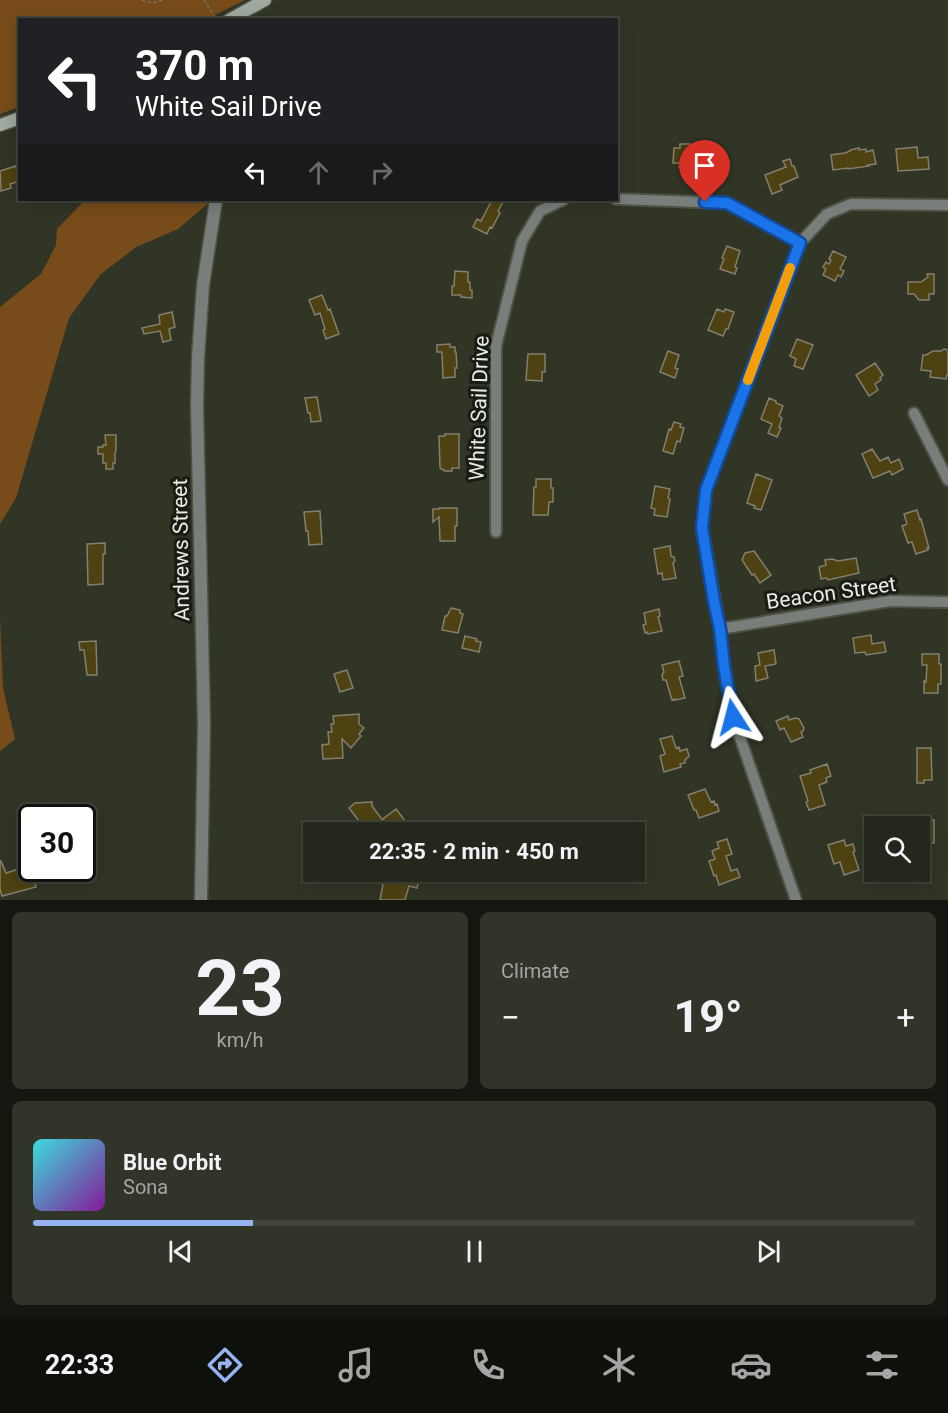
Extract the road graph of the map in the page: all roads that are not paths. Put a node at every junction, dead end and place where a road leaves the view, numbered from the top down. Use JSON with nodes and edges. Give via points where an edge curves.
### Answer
{"nodes":[{"id":1,"x":266,"y":0,"type":"edge"},
{"id":2,"x":233,"y":18,"type":"edge"},
{"id":3,"x":18,"y":119,"type":"edge"},
{"id":4,"x":0,"y":125,"type":"edge"},
{"id":5,"x":618,"y":199,"type":"edge"},
{"id":6,"x":216,"y":201,"type":"edge"},
{"id":7,"x":562,"y":201,"type":"edge"},
{"id":8,"x":948,"y":205,"type":"edge"},
{"id":9,"x":800,"y":243,"type":"junction"},
{"id":10,"x":914,"y":413,"type":"dead end"},
{"id":11,"x":948,"y":480,"type":"edge"},
{"id":12,"x":496,"y":532,"type":"dead end"},
{"id":13,"x":948,"y":602,"type":"edge"},
{"id":14,"x":720,"y":629,"type":"junction"},
{"id":15,"x":201,"y":900,"type":"edge"},
{"id":16,"x":796,"y":900,"type":"edge"}],
"edges":[{"from":1,"to":2,"type":"main road"},
{"from":3,"to":4,"type":"main road"},
{"from":5,"to":9,"type":"street","via":[[727,203]]},
{"from":6,"to":15,"type":"street","name":"Andrews Street","via":[[203,285],[198,358],[204,724]]},
{"from":7,"to":12,"type":"street","name":"White Sail Drive","via":[[540,211],[522,241],[496,346]]},
{"from":8,"to":9,"type":"street","via":[[851,204],[827,214]]},
{"from":9,"to":14,"type":"street","via":[[706,490],[702,528]]},
{"from":10,"to":11,"type":"street"},
{"from":13,"to":14,"type":"street","name":"Beacon Street","via":[[890,601]]},
{"from":14,"to":16,"type":"street","via":[[733,717]]}]}
